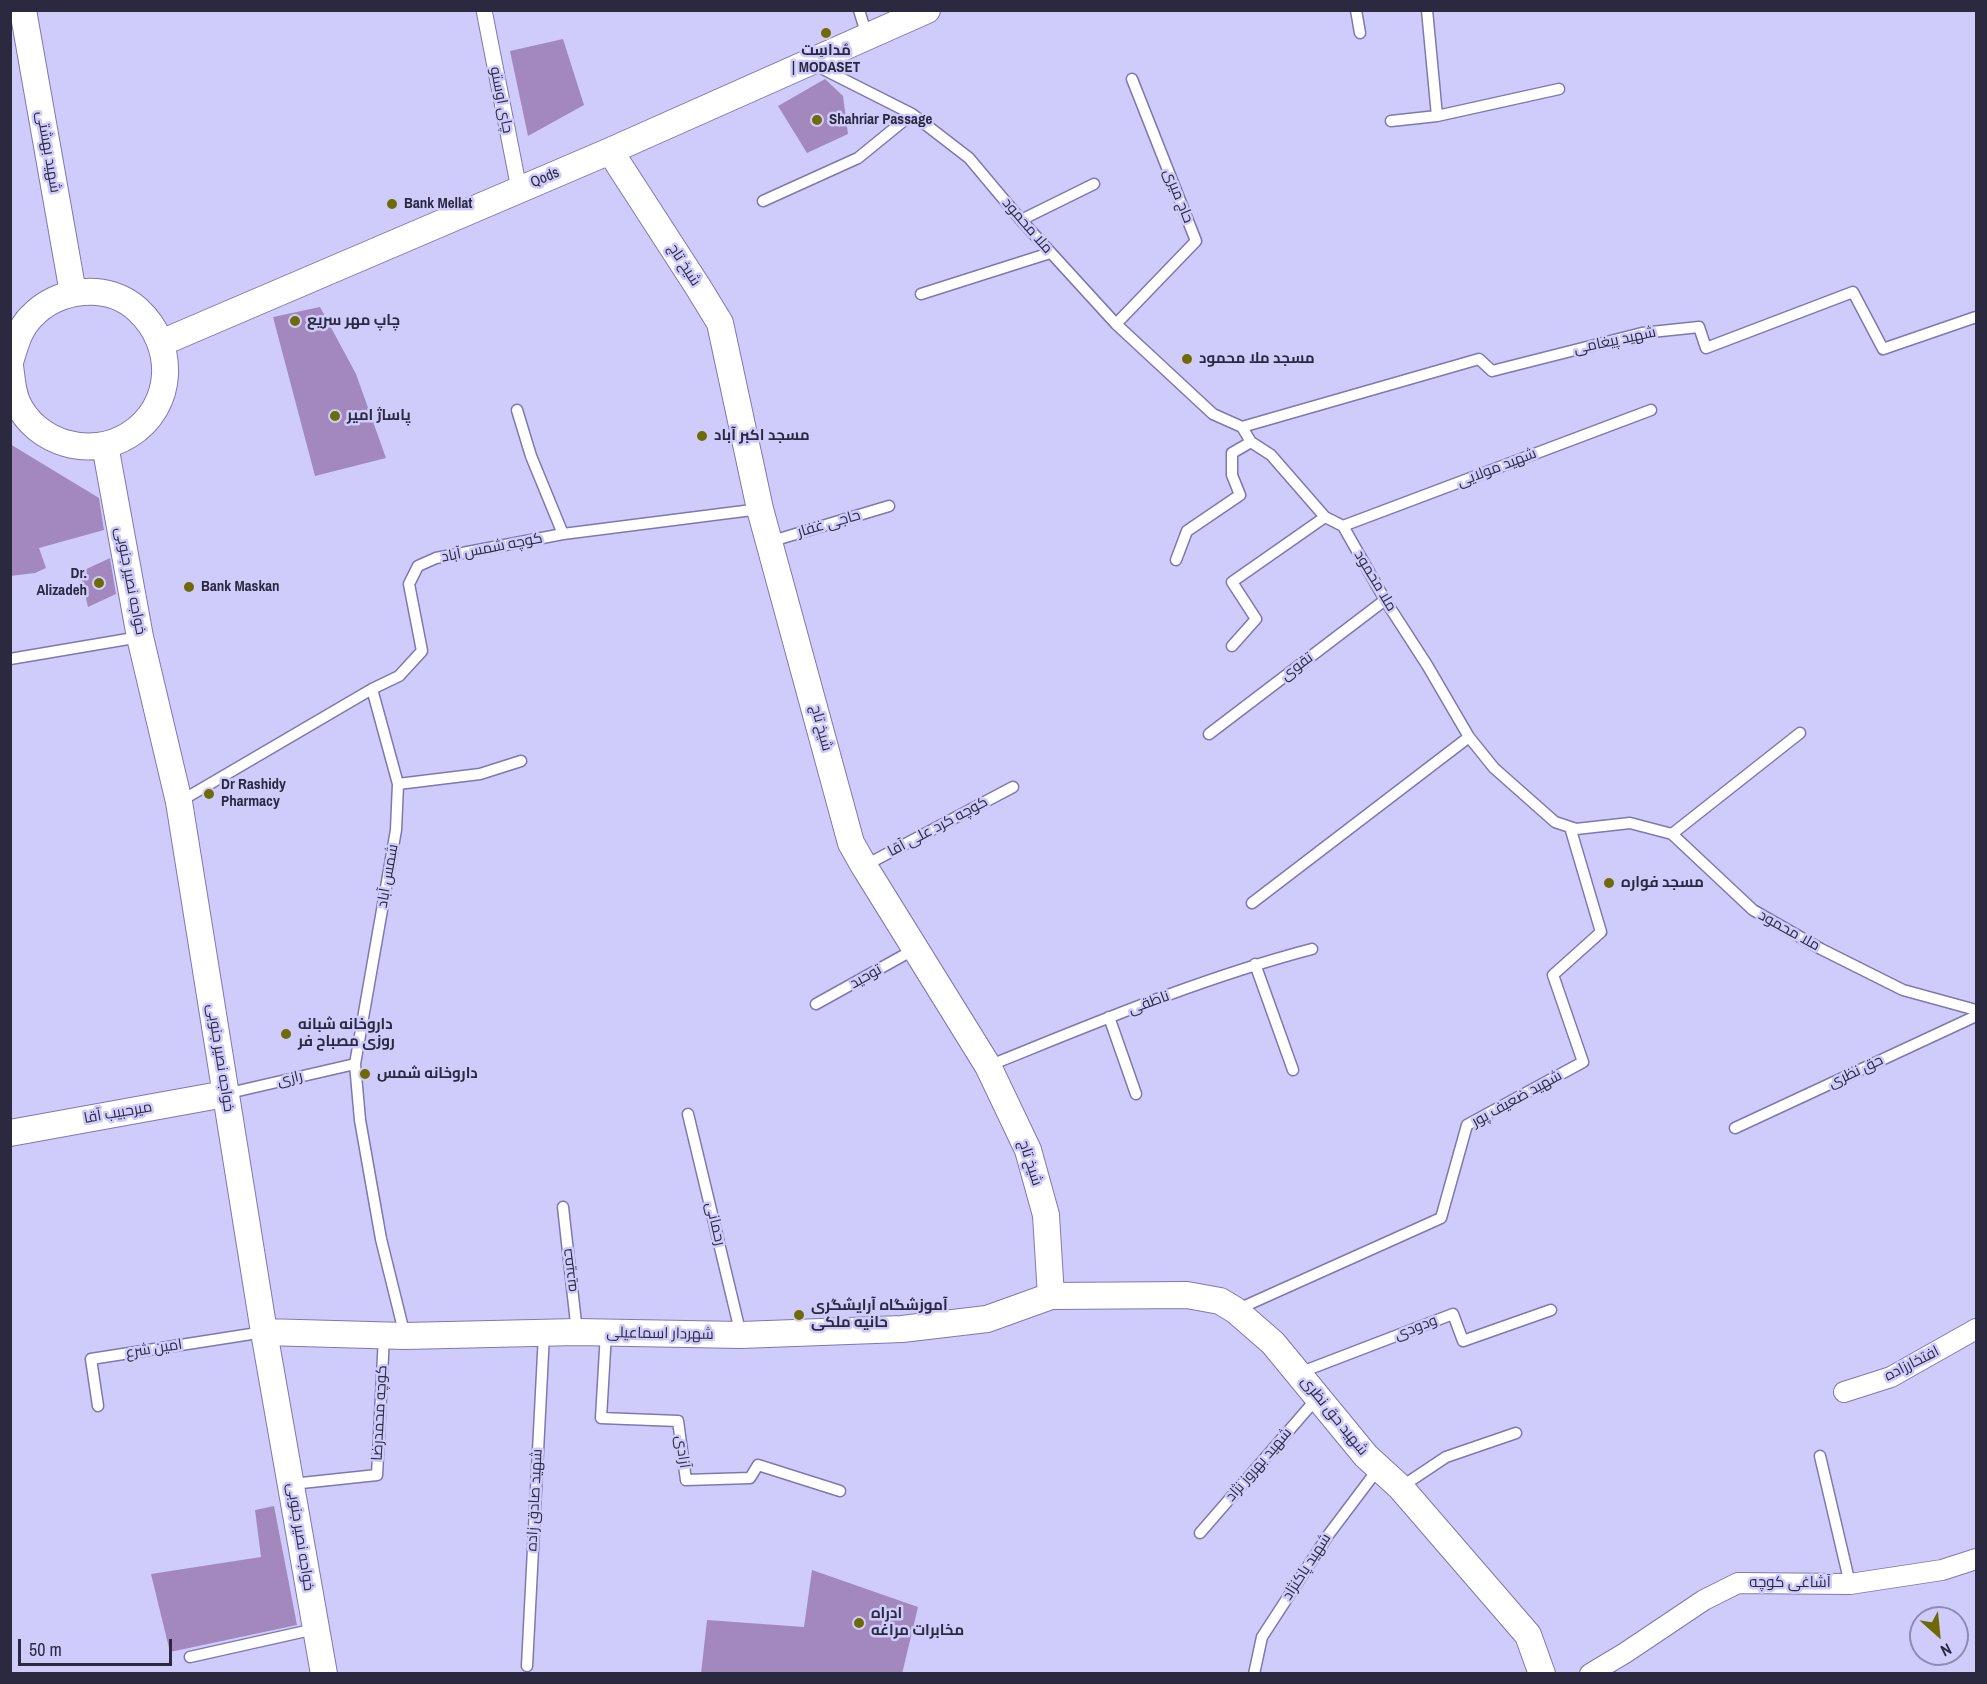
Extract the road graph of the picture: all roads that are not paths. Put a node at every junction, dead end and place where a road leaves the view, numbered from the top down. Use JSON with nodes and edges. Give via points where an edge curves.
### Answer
{"nodes":[{"id":1,"x":484,"y":10,"type":"edge"},
{"id":2,"x":859,"y":10,"type":"edge"},
{"id":3,"x":927,"y":10,"type":"edge"},
{"id":4,"x":1356,"y":10,"type":"edge"},
{"id":5,"x":1427,"y":10,"type":"edge"},
{"id":6,"x":20,"y":11,"type":"edge"},
{"id":7,"x":1360,"y":33,"type":"dead end"},
{"id":8,"x":868,"y":36,"type":"junction"},
{"id":9,"x":809,"y":62,"type":"junction"},
{"id":10,"x":1132,"y":78,"type":"dead end"},
{"id":11,"x":1560,"y":89,"type":"dead end"},
{"id":12,"x":912,"y":114,"type":"junction"},
{"id":13,"x":1437,"y":116,"type":"junction"},
{"id":14,"x":1391,"y":121,"type":"dead end"},
{"id":15,"x":610,"y":151,"type":"junction"},
{"id":16,"x":1094,"y":184,"type":"dead end"},
{"id":17,"x":519,"y":189,"type":"junction"},
{"id":18,"x":763,"y":201,"type":"dead end"},
{"id":19,"x":1021,"y":220,"type":"junction"},
{"id":20,"x":1050,"y":253,"type":"junction"},
{"id":21,"x":74,"y":293,"type":"junction"},
{"id":22,"x":921,"y":294,"type":"dead end"},
{"id":23,"x":1977,"y":317,"type":"edge"},
{"id":24,"x":1116,"y":324,"type":"junction"},
{"id":25,"x":161,"y":343,"type":"junction"},
{"id":26,"x":10,"y":362,"type":"edge"},
{"id":27,"x":11,"y":381,"type":"edge"},
{"id":28,"x":517,"y":410,"type":"dead end"},
{"id":29,"x":1651,"y":410,"type":"dead end"},
{"id":30,"x":18,"y":420,"type":"edge"},
{"id":31,"x":1242,"y":427,"type":"junction"},
{"id":32,"x":1251,"y":442,"type":"junction"},
{"id":33,"x":105,"y":445,"type":"junction"},
{"id":34,"x":889,"y":507,"type":"dead end"},
{"id":35,"x":760,"y":509,"type":"junction"},
{"id":36,"x":1325,"y":517,"type":"junction"},
{"id":37,"x":1343,"y":526,"type":"junction"},
{"id":38,"x":563,"y":534,"type":"junction"},
{"id":39,"x":769,"y":542,"type":"junction"},
{"id":40,"x":1176,"y":560,"type":"dead end"},
{"id":41,"x":1385,"y":600,"type":"junction"},
{"id":42,"x":140,"y":637,"type":"junction"},
{"id":43,"x":1232,"y":646,"type":"dead end"},
{"id":44,"x":10,"y":659,"type":"edge"},
{"id":45,"x":372,"y":689,"type":"junction"},
{"id":46,"x":1800,"y":733,"type":"dead end"},
{"id":47,"x":1209,"y":734,"type":"dead end"},
{"id":48,"x":1469,"y":737,"type":"junction"},
{"id":49,"x":521,"y":761,"type":"dead end"},
{"id":50,"x":398,"y":784,"type":"junction"},
{"id":51,"x":1013,"y":788,"type":"dead end"},
{"id":52,"x":179,"y":802,"type":"junction"},
{"id":53,"x":1570,"y":827,"type":"junction"},
{"id":54,"x":1672,"y":834,"type":"junction"},
{"id":55,"x":864,"y":866,"type":"junction"},
{"id":56,"x":1252,"y":903,"type":"dead end"},
{"id":57,"x":915,"y":949,"type":"junction"},
{"id":58,"x":1312,"y":949,"type":"dead end"},
{"id":59,"x":1255,"y":964,"type":"junction"},
{"id":60,"x":816,"y":1004,"type":"dead end"},
{"id":61,"x":1977,"y":1010,"type":"edge"},
{"id":62,"x":1977,"y":1016,"type":"edge"},
{"id":63,"x":1109,"y":1017,"type":"junction"},
{"id":64,"x":355,"y":1064,"type":"junction"},
{"id":65,"x":988,"y":1066,"type":"junction"},
{"id":66,"x":1293,"y":1070,"type":"dead end"},
{"id":67,"x":225,"y":1094,"type":"junction"},
{"id":68,"x":1136,"y":1094,"type":"dead end"},
{"id":69,"x":688,"y":1114,"type":"dead end"},
{"id":70,"x":1735,"y":1128,"type":"dead end"},
{"id":71,"x":10,"y":1133,"type":"edge"},
{"id":72,"x":562,"y":1207,"type":"dead end"},
{"id":73,"x":1051,"y":1296,"type":"junction"},
{"id":74,"x":1235,"y":1310,"type":"junction"},
{"id":75,"x":1551,"y":1310,"type":"dead end"},
{"id":76,"x":1977,"y":1329,"type":"edge"},
{"id":77,"x":264,"y":1332,"type":"junction"},
{"id":78,"x":577,"y":1332,"type":"junction"},
{"id":79,"x":606,"y":1333,"type":"junction"},
{"id":80,"x":544,"y":1334,"type":"junction"},
{"id":81,"x":741,"y":1335,"type":"junction"},
{"id":82,"x":394,"y":1336,"type":"junction"},
{"id":83,"x":1299,"y":1373,"type":"junction"},
{"id":84,"x":1844,"y":1392,"type":"dead end"},
{"id":85,"x":1319,"y":1397,"type":"junction"},
{"id":86,"x":98,"y":1406,"type":"dead end"},
{"id":87,"x":1516,"y":1433,"type":"dead end"},
{"id":88,"x":1820,"y":1456,"type":"dead end"},
{"id":89,"x":1378,"y":1469,"type":"junction"},
{"id":90,"x":292,"y":1484,"type":"junction"},
{"id":91,"x":1401,"y":1488,"type":"junction"},
{"id":92,"x":840,"y":1491,"type":"dead end"},
{"id":93,"x":1200,"y":1533,"type":"dead end"},
{"id":94,"x":1977,"y":1559,"type":"edge"},
{"id":95,"x":1850,"y":1584,"type":"junction"},
{"id":96,"x":316,"y":1629,"type":"junction"},
{"id":97,"x":190,"y":1657,"type":"dead end"},
{"id":98,"x":527,"y":1666,"type":"dead end"},
{"id":99,"x":324,"y":1674,"type":"edge"},
{"id":100,"x":1254,"y":1674,"type":"edge"},
{"id":101,"x":1542,"y":1674,"type":"edge"},
{"id":102,"x":1590,"y":1674,"type":"edge"}],
"edges":[{"from":1,"to":17,"type":"street","name":"چای اوستو"},
{"from":2,"to":8,"type":"lane"},
{"from":3,"to":8,"type":"street","name":"Qods"},
{"from":4,"to":7,"type":"lane"},
{"from":5,"to":13,"type":"lane"},
{"from":6,"to":21,"type":"street","name":"شهید بهشتی"},
{"from":8,"to":9,"type":"street","name":"Qods"},
{"from":9,"to":12,"type":"lane","name":"ملا محمود"},
{"from":9,"to":15,"type":"street","name":"Qods"},
{"from":10,"to":24,"type":"lane","name":"حاج میری","via":[[1196,241]]},
{"from":11,"to":13,"type":"lane"},
{"from":12,"to":18,"type":"lane","via":[[858,158]]},
{"from":12,"to":19,"type":"lane","name":"ملا محمود","via":[[969,158]]},
{"from":13,"to":14,"type":"lane"},
{"from":15,"to":17,"type":"street","name":"Qods"},
{"from":15,"to":35,"type":"street","name":"شیخ تاج","via":[[720,323]]},
{"from":16,"to":19,"type":"lane"},
{"from":17,"to":25,"type":"street","name":"Qods"},
{"from":19,"to":20,"type":"lane","name":"ملا محمود"},
{"from":20,"to":22,"type":"lane"},
{"from":20,"to":24,"type":"lane","name":"ملا محمود"},
{"from":21,"to":25,"type":"street","via":[[115,296],[133,306],[148,320]]},
{"from":21,"to":26,"type":"street","via":[[50,301],[30,317],[16,338]]},
{"from":23,"to":31,"type":"lane","name":"شهید پیغامی","via":[[1883,349],[1853,292],[1706,348],[1699,327],[1642,333],[1492,371],[1479,359]]},
{"from":24,"to":31,"type":"lane","name":"ملا محمود","via":[[1214,414]]},
{"from":25,"to":33,"type":"street","via":[[166,369],[162,395],[149,418],[129,435]]},
{"from":27,"to":30,"type":"street","via":[[18,403]]},
{"from":28,"to":38,"type":"lane"},
{"from":29,"to":37,"type":"lane","name":"شهید مولایی"},
{"from":30,"to":33,"type":"street","via":[[61,442],[87,447]]},
{"from":31,"to":32,"type":"lane"},
{"from":32,"to":36,"type":"lane","via":[[1271,455]]},
{"from":32,"to":40,"type":"lane","via":[[1232,453],[1232,475],[1240,495],[1187,531]]},
{"from":33,"to":42,"type":"street","name":"خواجه نصیر جنوبی"},
{"from":34,"to":39,"type":"lane","name":"حاجی غفار"},
{"from":35,"to":38,"type":"lane","name":"کوچه شمس آباد"},
{"from":35,"to":39,"type":"street","name":"شیخ تاج"},
{"from":36,"to":37,"type":"lane"},
{"from":36,"to":43,"type":"lane","via":[[1233,582],[1256,619]]},
{"from":37,"to":41,"type":"lane","name":"ملا محمود"},
{"from":38,"to":45,"type":"lane","name":"کوچه شمس آباد","via":[[436,558],[418,566],[409,584],[422,651],[399,676]]},
{"from":39,"to":55,"type":"street","name":"شیخ تاج","via":[[851,843]]},
{"from":41,"to":47,"type":"lane","name":"تقوی"},
{"from":41,"to":48,"type":"lane","name":"ملا محمود"},
{"from":42,"to":44,"type":"lane"},
{"from":42,"to":52,"type":"street","name":"خواجه نصیر جنوبی"},
{"from":45,"to":50,"type":"lane","name":"شمس آباد"},
{"from":45,"to":52,"type":"lane","name":"کوچه شمس آباد"},
{"from":46,"to":54,"type":"lane"},
{"from":48,"to":53,"type":"lane","name":"ملا محمود","via":[[1494,768],[1555,822]]},
{"from":48,"to":56,"type":"lane"},
{"from":49,"to":50,"type":"lane","via":[[480,774]]},
{"from":50,"to":64,"type":"lane","name":"شمس آباد","via":[[396,831]]},
{"from":51,"to":55,"type":"lane","name":"کوچه کرد علی آقا"},
{"from":52,"to":67,"type":"street","name":"خواجه نصیر جنوبی"},
{"from":53,"to":54,"type":"lane","name":"ملا محمود","via":[[1630,823]]},
{"from":53,"to":74,"type":"lane","name":"شهید ضعیف پور","via":[[1601,932],[1553,975],[1583,1062],[1467,1125],[1441,1218]]},
{"from":54,"to":61,"type":"lane","name":"ملا محمود","via":[[1753,910],[1903,990]]},
{"from":55,"to":57,"type":"street","name":"شیخ تاج"},
{"from":57,"to":60,"type":"lane","name":"توحید"},
{"from":57,"to":65,"type":"street","name":"شیخ تاج"},
{"from":58,"to":59,"type":"lane","name":"ناطقی"},
{"from":59,"to":63,"type":"lane","name":"ناطقی"},
{"from":59,"to":66,"type":"lane"},
{"from":62,"to":70,"type":"lane","name":"حق نظری"},
{"from":63,"to":65,"type":"lane","name":"ناطقی"},
{"from":63,"to":68,"type":"lane"},
{"from":64,"to":67,"type":"lane","name":"رازی"},
{"from":64,"to":82,"type":"lane","name":"شمس آباد"},
{"from":65,"to":73,"type":"street","name":"شیخ تاج","via":[[1028,1150],[1046,1215]]},
{"from":67,"to":71,"type":"street","name":"میرحبیب آقا"},
{"from":67,"to":77,"type":"street","name":"خواجه نصیر جنوبی"},
{"from":69,"to":81,"type":"lane","name":"رحمانی"},
{"from":72,"to":78,"type":"lane","name":"حمیدیه"},
{"from":73,"to":74,"type":"street","name":"شهید حق نظری","via":[[1187,1295],[1220,1301]]},
{"from":73,"to":81,"type":"street","name":"شهردار اسماعیلی","via":[[987,1319],[902,1329]]},
{"from":74,"to":83,"type":"street","name":"شهید حق نظری","via":[[1273,1343]]},
{"from":75,"to":83,"type":"lane","name":"ودودی","via":[[1463,1341],[1453,1314]]},
{"from":76,"to":84,"type":"street","name":"افتخارزاده","via":[[1891,1377]]},
{"from":77,"to":82,"type":"street","name":"شهردار اسماعیلی"},
{"from":77,"to":86,"type":"lane","name":"امین شرع","via":[[91,1359]]},
{"from":77,"to":90,"type":"street","name":"خواجه نصیر جنوبی"},
{"from":78,"to":79,"type":"street","name":"شهردار اسماعیلی"},
{"from":78,"to":80,"type":"street","name":"شهردار اسماعیلی"},
{"from":79,"to":81,"type":"street","name":"شهردار اسماعیلی"},
{"from":79,"to":92,"type":"lane","name":"آزادی","via":[[601,1418],[678,1421],[686,1480],[750,1478],[758,1465]]},
{"from":80,"to":82,"type":"street","name":"شهردار اسماعیلی"},
{"from":80,"to":98,"type":"lane","name":"شهید صادق زاده"},
{"from":82,"to":90,"type":"lane","name":"کوچه محمدرضا","via":[[377,1475]]},
{"from":83,"to":85,"type":"street","name":"شهید حق نظری"},
{"from":85,"to":89,"type":"street","name":"شهید حق نظری"},
{"from":85,"to":93,"type":"lane","name":"شهید بهروز نژاد"},
{"from":87,"to":91,"type":"lane","via":[[1446,1457]]},
{"from":88,"to":95,"type":"lane"},
{"from":89,"to":91,"type":"street","name":"شهید حق نظری"},
{"from":89,"to":100,"type":"lane","name":"شهید پاکنژاد","via":[[1329,1534],[1262,1637]]},
{"from":90,"to":96,"type":"street","name":"خواجه نصیر جنوبی"},
{"from":91,"to":101,"type":"street","name":"شهید حق نظری","via":[[1528,1635]]},
{"from":94,"to":95,"type":"street","name":"آشاغی کوچه","via":[[1942,1570]]},
{"from":95,"to":102,"type":"street","name":"آشاغی کوچه","via":[[1738,1583],[1704,1600]]},
{"from":96,"to":97,"type":"lane"},
{"from":96,"to":99,"type":"street","name":"خواجه نصیر جنوبی"}]}
